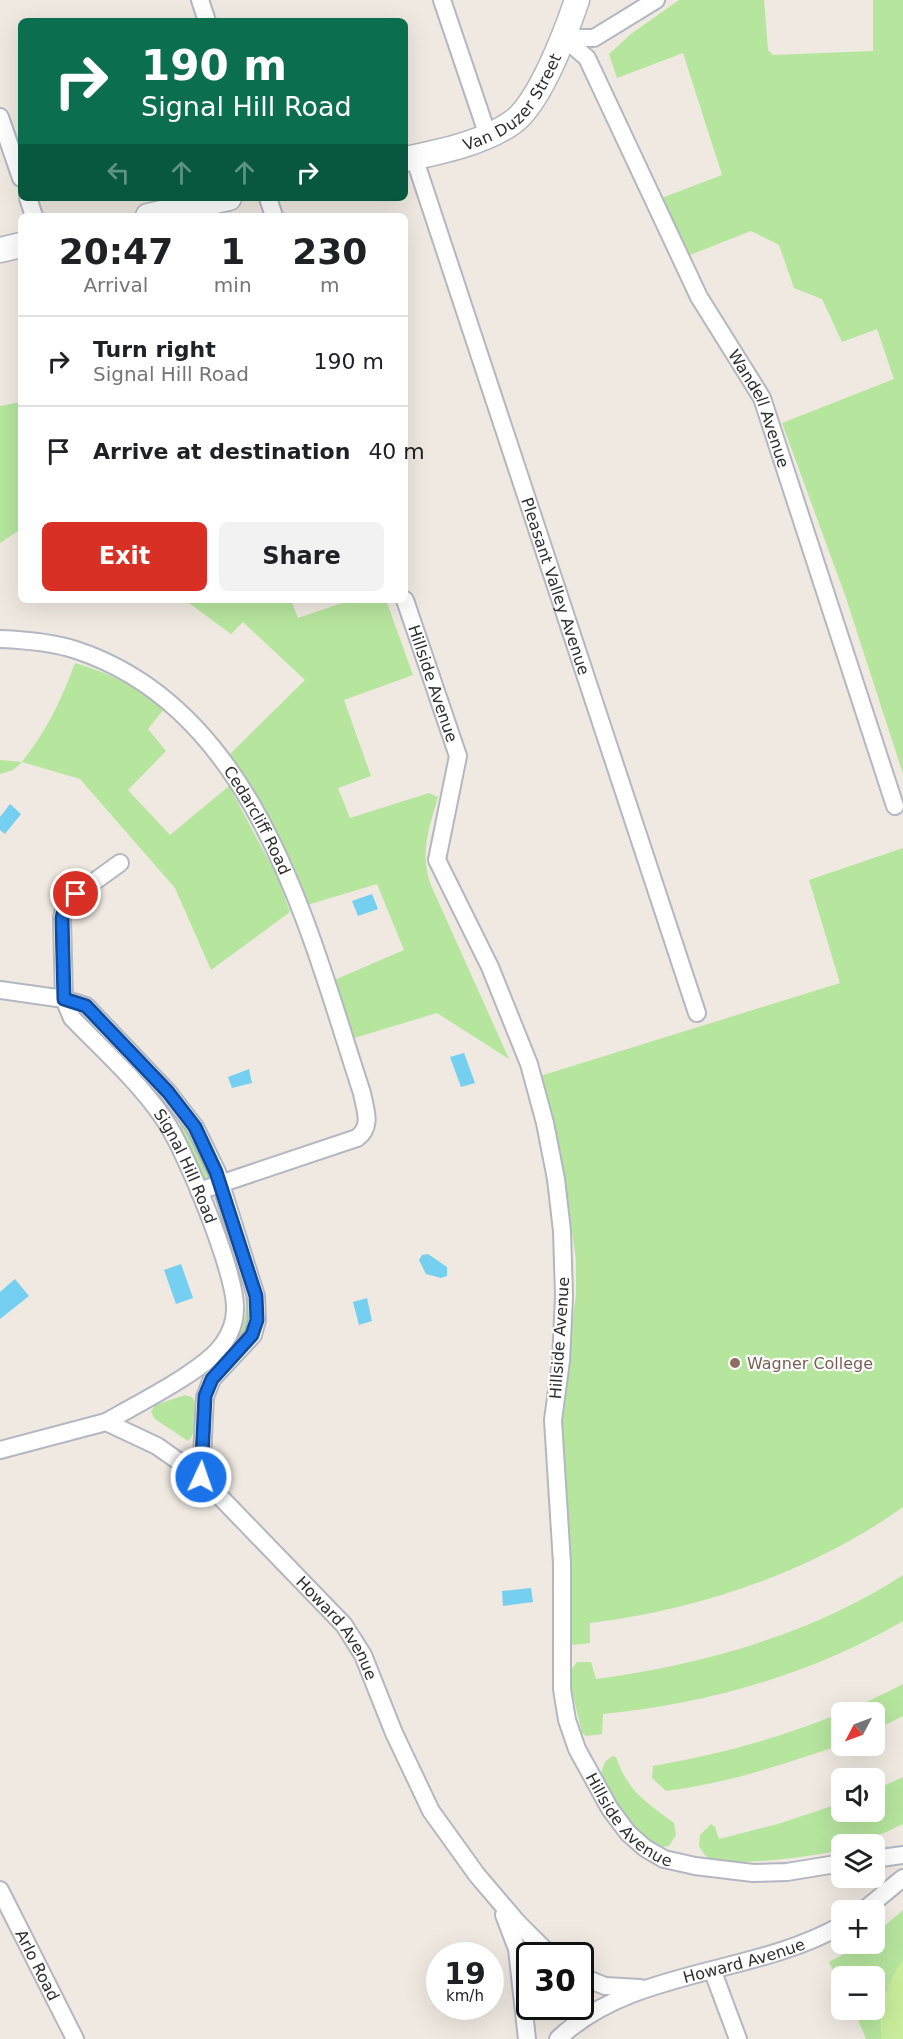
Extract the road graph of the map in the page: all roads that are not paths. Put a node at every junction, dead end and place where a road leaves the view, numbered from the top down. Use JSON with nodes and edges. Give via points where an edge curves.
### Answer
{"nodes":[{"id":1,"x":200,"y":0,"type":"edge"},
{"id":2,"x":442,"y":0,"type":"edge"},
{"id":3,"x":577,"y":0,"type":"edge"},
{"id":4,"x":656,"y":0,"type":"edge"},
{"id":5,"x":206,"y":18,"type":"edge"},
{"id":6,"x":564,"y":38,"type":"junction"},
{"id":7,"x":0,"y":117,"type":"edge"},
{"id":8,"x":488,"y":136,"type":"junction"},
{"id":9,"x":410,"y":158,"type":"edge"},
{"id":10,"x":18,"y":169,"type":"edge"},
{"id":11,"x":216,"y":201,"type":"edge"},
{"id":12,"x":162,"y":213,"type":"edge"},
{"id":13,"x":18,"y":246,"type":"edge"},
{"id":14,"x":0,"y":250,"type":"edge"},
{"id":15,"x":406,"y":603,"type":"edge"},
{"id":16,"x":0,"y":639,"type":"edge"},
{"id":17,"x":895,"y":806,"type":"dead end"},
{"id":18,"x":120,"y":863,"type":"dead end"},
{"id":19,"x":0,"y":990,"type":"edge"},
{"id":20,"x":64,"y":999,"type":"junction"},
{"id":21,"x":697,"y":1013,"type":"dead end"},
{"id":22,"x":177,"y":1103,"type":"junction"},
{"id":23,"x":162,"y":1115,"type":"junction"},
{"id":24,"x":220,"y":1184,"type":"junction"},
{"id":25,"x":199,"y":1191,"type":"junction"},
{"id":26,"x":214,"y":1364,"type":"junction"},
{"id":27,"x":106,"y":1422,"type":"junction"},
{"id":28,"x":0,"y":1450,"type":"edge"},
{"id":29,"x":201,"y":1477,"type":"junction"},
{"id":30,"x":903,"y":1855,"type":"edge"},
{"id":31,"x":885,"y":1857,"type":"edge"},
{"id":32,"x":831,"y":1865,"type":"edge"},
{"id":33,"x":903,"y":1878,"type":"edge"},
{"id":34,"x":0,"y":1890,"type":"edge"},
{"id":35,"x":496,"y":1898,"type":"junction"},
{"id":36,"x":876,"y":1900,"type":"edge"},
{"id":37,"x":831,"y":1932,"type":"edge"},
{"id":38,"x":538,"y":1942,"type":"edge"},
{"id":39,"x":713,"y":1972,"type":"junction"},
{"id":40,"x":594,"y":1982,"type":"edge"},
{"id":41,"x":643,"y":1988,"type":"junction"},
{"id":42,"x":75,"y":2039,"type":"edge"},
{"id":43,"x":526,"y":2039,"type":"edge"},
{"id":44,"x":558,"y":2039,"type":"edge"},
{"id":45,"x":738,"y":2039,"type":"edge"}],
"edges":[{"from":1,"to":5,"type":"street"},
{"from":2,"to":8,"type":"street"},
{"from":3,"to":6,"type":"main road","name":"Van Duzer Street"},
{"from":4,"to":6,"type":"street","via":[[594,38]]},
{"from":6,"to":8,"type":"main road","name":"Van Duzer Street","via":[[530,102],[515,121]]},
{"from":6,"to":17,"type":"street","name":"Wandell Avenue","via":[[586,58],[699,297],[762,398]]},
{"from":7,"to":10,"type":"street"},
{"from":8,"to":9,"type":"main road","name":"Van Duzer Street"},
{"from":9,"to":21,"type":"street","name":"Pleasant Valley Avenue"},
{"from":11,"to":12,"type":"main road"},
{"from":13,"to":14,"type":"main road"},
{"from":15,"to":32,"type":"street","name":"Hillside Avenue","via":[[458,756],[437,860],[490,967],[529,1064],[556,1179],[564,1296],[553,1420],[562,1563],[562,1689],[576,1749],[628,1833],[664,1858],[753,1873]]},
{"from":16,"to":24,"type":"street","name":"Cedarcliff Road","via":[[38,641],[76,650],[162,695],[199,731],[230,770],[254,807],[295,893],[362,1093],[366,1132]]},
{"from":18,"to":20,"type":"street","name":"Signal Hill Road","via":[[66,902],[62,918]]},
{"from":19,"to":20,"type":"street","name":"Signal Hill Road"},
{"from":20,"to":22,"type":"street","name":"Signal Hill Road","via":[[86,1006]]},
{"from":20,"to":23,"type":"street","name":"Signal Hill Road","via":[[72,1018]]},
{"from":22,"to":23,"type":"street"},
{"from":22,"to":24,"type":"street","name":"Signal Hill Road","via":[[205,1144]]},
{"from":23,"to":25,"type":"street","name":"Signal Hill Road"},
{"from":24,"to":25,"type":"street"},
{"from":24,"to":26,"type":"street","name":"Signal Hill Road","via":[[258,1308],[252,1335]]},
{"from":25,"to":26,"type":"street","name":"Signal Hill Road","via":[[232,1285],[235,1311]]},
{"from":26,"to":27,"type":"street"},
{"from":26,"to":29,"type":"street","name":"Signal Hill Road","via":[[205,1396]]},
{"from":27,"to":28,"type":"street"},
{"from":27,"to":29,"type":"street","name":"Howard Avenue","via":[[157,1446]]},
{"from":29,"to":35,"type":"street","name":"Howard Avenue","via":[[344,1625],[363,1655],[431,1810]]},
{"from":30,"to":31,"type":"street"},
{"from":33,"to":36,"type":"street"},
{"from":34,"to":42,"type":"street","name":"Arlo Road"},
{"from":35,"to":38,"type":"street","name":"Howard Avenue"},
{"from":35,"to":43,"type":"street","name":"Howard Avenue","via":[[517,1949]]},
{"from":37,"to":39,"type":"street","name":"Howard Avenue"},
{"from":39,"to":41,"type":"street","name":"Howard Avenue"},
{"from":39,"to":45,"type":"street"},
{"from":40,"to":41,"type":"street","name":"Howard Avenue"},
{"from":41,"to":44,"type":"street","name":"Howard Avenue","via":[[597,2009]]}]}
